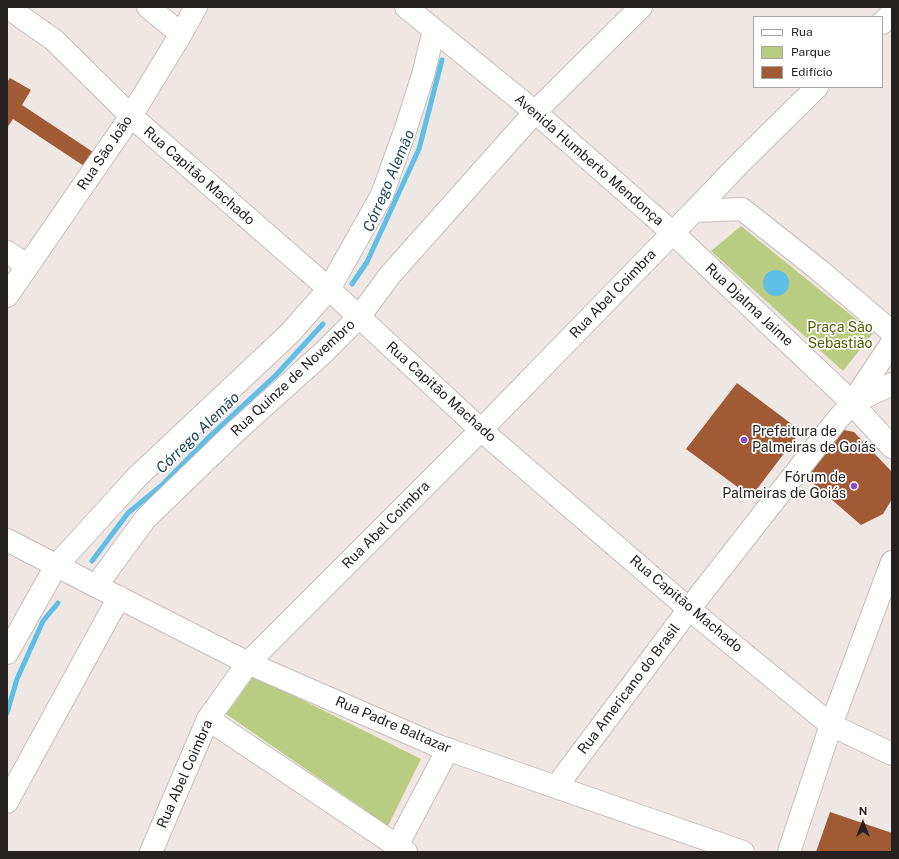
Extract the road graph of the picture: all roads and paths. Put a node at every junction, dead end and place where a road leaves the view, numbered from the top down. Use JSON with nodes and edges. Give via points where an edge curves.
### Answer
{"nodes":[{"id":1,"x":148,"y":7,"type":"edge"},
{"id":2,"x":196,"y":7,"type":"edge"},
{"id":3,"x":406,"y":7,"type":"edge"},
{"id":4,"x":641,"y":7,"type":"edge"},
{"id":5,"x":7,"y":8,"type":"edge"},
{"id":6,"x":892,"y":13,"type":"edge"},
{"id":7,"x":883,"y":22,"type":"edge"},
{"id":8,"x":434,"y":30,"type":"junction"},
{"id":9,"x":181,"y":34,"type":"junction"},
{"id":10,"x":816,"y":88,"type":"edge"},
{"id":11,"x":535,"y":112,"type":"junction"},
{"id":12,"x":131,"y":116,"type":"junction"},
{"id":13,"x":694,"y":211,"type":"junction"},
{"id":14,"x":673,"y":233,"type":"junction"},
{"id":15,"x":7,"y":252,"type":"edge"},
{"id":16,"x":28,"y":266,"type":"junction"},
{"id":17,"x":329,"y":289,"type":"junction"},
{"id":18,"x":7,"y":296,"type":"edge"},
{"id":19,"x":359,"y":317,"type":"junction"},
{"id":20,"x":892,"y":332,"type":"edge"},
{"id":21,"x":892,"y":343,"type":"edge"},
{"id":22,"x":892,"y":384,"type":"edge"},
{"id":23,"x":852,"y":403,"type":"junction"},
{"id":24,"x":481,"y":430,"type":"junction"},
{"id":25,"x":892,"y":447,"type":"edge"},
{"id":26,"x":7,"y":540,"type":"edge"},
{"id":27,"x":892,"y":562,"type":"edge"},
{"id":28,"x":56,"y":566,"type":"junction"},
{"id":29,"x":96,"y":586,"type":"junction"},
{"id":30,"x":119,"y":597,"type":"junction"},
{"id":31,"x":689,"y":609,"type":"junction"},
{"id":32,"x":7,"y":653,"type":"edge"},
{"id":33,"x":248,"y":662,"type":"junction"},
{"id":34,"x":208,"y":719,"type":"junction"},
{"id":35,"x":831,"y":725,"type":"junction"},
{"id":36,"x":448,"y":749,"type":"junction"},
{"id":37,"x":892,"y":754,"type":"edge"},
{"id":38,"x":556,"y":787,"type":"junction"},
{"id":39,"x":7,"y":802,"type":"edge"},
{"id":40,"x":402,"y":849,"type":"edge"},
{"id":41,"x":151,"y":852,"type":"edge"},
{"id":42,"x":743,"y":852,"type":"edge"},
{"id":43,"x":789,"y":852,"type":"edge"}],
"edges":[{"from":1,"to":9,"type":"street"},
{"from":2,"to":9,"type":"street","name":"Rua São João"},
{"from":3,"to":8,"type":"street","name":"Avenida Humberto Mendonça"},
{"from":4,"to":11,"type":"street","name":"Rua Quinze de Novembro"},
{"from":5,"to":12,"type":"street","name":"Rua Capitão Machado","via":[[54,40]]},
{"from":6,"to":7,"type":"street"},
{"from":8,"to":11,"type":"street","name":"Avenida Humberto Mendonça"},
{"from":8,"to":17,"type":"street","via":[[409,120],[382,196]]},
{"from":9,"to":12,"type":"street","name":"Rua São João"},
{"from":10,"to":13,"type":"street"},
{"from":11,"to":14,"type":"street","name":"Avenida Humberto Mendonça"},
{"from":11,"to":19,"type":"street","name":"Rua Quinze de Novembro","via":[[390,275]]},
{"from":12,"to":16,"type":"street","name":"Rua São João"},
{"from":12,"to":17,"type":"street","name":"Rua Capitão Machado"},
{"from":13,"to":14,"type":"street","name":"Avenida Humberto Mendonça"},
{"from":13,"to":20,"type":"street","via":[[742,209]]},
{"from":14,"to":23,"type":"street","name":"Rua Djalma Jaime"},
{"from":14,"to":24,"type":"street","name":"Rua Abel Coimbra"},
{"from":15,"to":16,"type":"street"},
{"from":16,"to":18,"type":"street","name":"Rua São João"},
{"from":17,"to":19,"type":"street","name":"Rua Capitão Machado"},
{"from":17,"to":28,"type":"street","via":[[289,334],[137,477]]},
{"from":19,"to":24,"type":"street","name":"Rua Capitão Machado"},
{"from":19,"to":29,"type":"street","name":"Rua Quinze de Novembro","via":[[146,518]]},
{"from":21,"to":23,"type":"street","name":"Rua Americano do Brasil"},
{"from":22,"to":23,"type":"street","name":"Rua Americano do Brasil"},
{"from":23,"to":25,"type":"street","name":"Rua Djalma Jaime"},
{"from":23,"to":31,"type":"street","name":"Rua Americano do Brasil"},
{"from":24,"to":31,"type":"street","name":"Rua Capitão Machado"},
{"from":24,"to":33,"type":"street","name":"Rua Abel Coimbra"},
{"from":26,"to":28,"type":"street","name":"Rua Padre Baltazar"},
{"from":27,"to":35,"type":"street"},
{"from":28,"to":29,"type":"street","name":"Rua Padre Baltazar"},
{"from":28,"to":32,"type":"street"},
{"from":29,"to":30,"type":"street","name":"Rua Padre Baltazar"},
{"from":30,"to":33,"type":"street","name":"Rua Padre Baltazar"},
{"from":30,"to":39,"type":"street"},
{"from":31,"to":35,"type":"street","name":"Rua Capitão Machado"},
{"from":31,"to":38,"type":"street","name":"Rua Americano do Brasil"},
{"from":33,"to":34,"type":"street","name":"Rua Abel Coimbra"},
{"from":33,"to":36,"type":"street","name":"Rua Padre Baltazar"},
{"from":34,"to":40,"type":"street"},
{"from":34,"to":41,"type":"street","name":"Rua Abel Coimbra"},
{"from":35,"to":37,"type":"street","name":"Rua Capitão Machado"},
{"from":35,"to":43,"type":"street"},
{"from":36,"to":38,"type":"street","name":"Rua Padre Baltazar"},
{"from":36,"to":40,"type":"street"},
{"from":38,"to":42,"type":"street","name":"Rua Padre Baltazar"}]}
